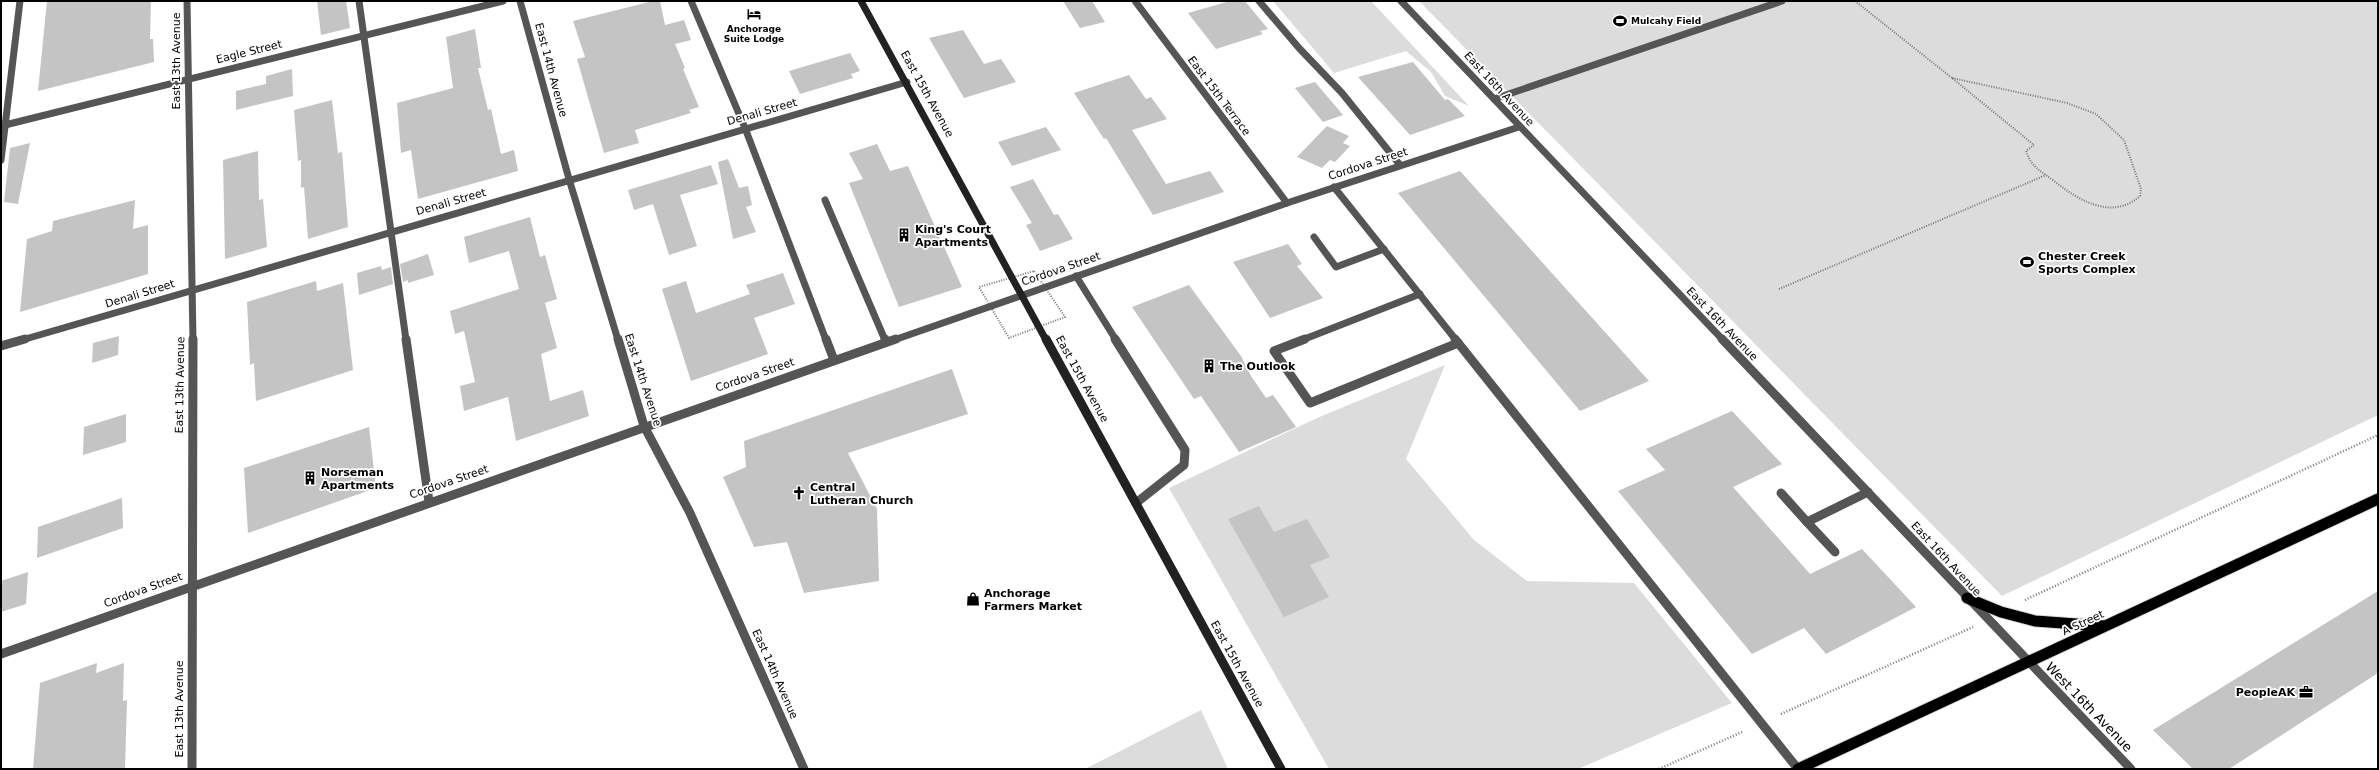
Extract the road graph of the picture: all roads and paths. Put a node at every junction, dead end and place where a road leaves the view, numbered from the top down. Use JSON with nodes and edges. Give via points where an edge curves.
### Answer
{"nodes":[{"id":1,"x":20,"y":1,"type":"edge"},
{"id":2,"x":187,"y":1,"type":"edge"},
{"id":3,"x":359,"y":1,"type":"edge"},
{"id":4,"x":503,"y":1,"type":"edge"},
{"id":5,"x":520,"y":1,"type":"edge"},
{"id":6,"x":691,"y":1,"type":"edge"},
{"id":7,"x":861,"y":1,"type":"edge"},
{"id":8,"x":1135,"y":1,"type":"edge"},
{"id":9,"x":1259,"y":1,"type":"edge"},
{"id":10,"x":1400,"y":1,"type":"edge"},
{"id":11,"x":1782,"y":1,"type":"edge"},
{"id":12,"x":1855,"y":1,"type":"edge"},
{"id":13,"x":363,"y":35,"type":"junction"},
{"id":14,"x":187,"y":78,"type":"junction"},
{"id":15,"x":1952,"y":78,"type":"junction"},
{"id":16,"x":907,"y":82,"type":"junction"},
{"id":17,"x":1494,"y":99,"type":"junction"},
{"id":18,"x":3,"y":125,"type":"edge"},
{"id":19,"x":1519,"y":126,"type":"junction"},
{"id":20,"x":745,"y":128,"type":"junction"},
{"id":21,"x":1,"y":160,"type":"edge"},
{"id":22,"x":1400,"y":165,"type":"junction"},
{"id":23,"x":2046,"y":175,"type":"junction"},
{"id":24,"x":569,"y":178,"type":"junction"},
{"id":25,"x":1334,"y":187,"type":"junction"},
{"id":26,"x":825,"y":200,"type":"dead end"},
{"id":27,"x":1287,"y":203,"type":"junction"},
{"id":28,"x":391,"y":231,"type":"junction"},
{"id":29,"x":1314,"y":237,"type":"dead end"},
{"id":30,"x":1384,"y":249,"type":"junction"},
{"id":31,"x":1076,"y":276,"type":"junction"},
{"id":32,"x":193,"y":289,"type":"junction"},
{"id":33,"x":1779,"y":289,"type":"dead end"},
{"id":34,"x":1420,"y":294,"type":"junction"},
{"id":35,"x":1022,"y":295,"type":"junction"},
{"id":36,"x":886,"y":342,"type":"junction"},
{"id":37,"x":1458,"y":342,"type":"junction"},
{"id":38,"x":1,"y":346,"type":"edge"},
{"id":39,"x":834,"y":360,"type":"junction"},
{"id":40,"x":644,"y":426,"type":"junction"},
{"id":41,"x":2378,"y":434,"type":"edge"},
{"id":42,"x":1868,"y":492,"type":"junction"},
{"id":43,"x":1781,"y":493,"type":"dead end"},
{"id":44,"x":2378,"y":499,"type":"edge"},
{"id":45,"x":429,"y":502,"type":"junction"},
{"id":46,"x":1136,"y":503,"type":"junction"},
{"id":47,"x":1807,"y":522,"type":"junction"},
{"id":48,"x":1835,"y":552,"type":"dead end"},
{"id":49,"x":190,"y":586,"type":"junction"},
{"id":50,"x":1967,"y":598,"type":"junction"},
{"id":51,"x":2021,"y":602,"type":"dead end"},
{"id":52,"x":2106,"y":626,"type":"junction"},
{"id":53,"x":1956,"y":636,"type":"dead end"},
{"id":54,"x":1,"y":654,"type":"edge"},
{"id":55,"x":2028,"y":662,"type":"junction"},
{"id":56,"x":1781,"y":714,"type":"dead end"},
{"id":57,"x":1742,"y":732,"type":"dead end"},
{"id":58,"x":192,"y":769,"type":"edge"},
{"id":59,"x":804,"y":769,"type":"edge"},
{"id":60,"x":1281,"y":769,"type":"edge"},
{"id":61,"x":1659,"y":769,"type":"edge"},
{"id":62,"x":1798,"y":769,"type":"edge"},
{"id":63,"x":2131,"y":769,"type":"edge"}],
"edges":[{"from":1,"to":18,"type":"street"},
{"from":2,"to":14,"type":"street","name":"East 13th Avenue"},
{"from":3,"to":13,"type":"street"},
{"from":4,"to":13,"type":"street","name":"Eagle Street"},
{"from":5,"to":24,"type":"street","name":"East 14th Avenue"},
{"from":6,"to":20,"type":"street"},
{"from":7,"to":16,"type":"main road","name":"East 15th Avenue"},
{"from":8,"to":27,"type":"street","name":"East 15th Terrace"},
{"from":9,"to":22,"type":"street","via":[[1342,93]]},
{"from":10,"to":17,"type":"street","name":"East 16th Avenue"},
{"from":11,"to":17,"type":"street"},
{"from":12,"to":15,"type":"path"},
{"from":13,"to":14,"type":"street","name":"Eagle Street"},
{"from":13,"to":28,"type":"street"},
{"from":14,"to":18,"type":"street","name":"Eagle Street"},
{"from":14,"to":32,"type":"street","name":"East 13th Avenue"},
{"from":15,"to":23,"type":"path","via":[[2034,145],[2026,150],[2030,163]]},
{"from":15,"to":23,"type":"path","via":[[2067,103],[2096,114],[2124,140],[2141,189],[2140,196],[2135,201],[2120,206],[2093,206],[2081,201]]},
{"from":16,"to":20,"type":"street","name":"Denali Street"},
{"from":16,"to":35,"type":"main road","name":"East 15th Avenue"},
{"from":17,"to":19,"type":"street","name":"East 16th Avenue"},
{"from":18,"to":21,"type":"street"},
{"from":19,"to":22,"type":"street","name":"Cordova Street"},
{"from":19,"to":42,"type":"street","name":"East 16th Avenue"},
{"from":20,"to":24,"type":"street","name":"Denali Street"},
{"from":20,"to":39,"type":"street"},
{"from":22,"to":25,"type":"street","name":"Cordova Street"},
{"from":23,"to":33,"type":"path"},
{"from":24,"to":28,"type":"street","name":"Denali Street"},
{"from":24,"to":40,"type":"street","name":"East 14th Avenue"},
{"from":25,"to":27,"type":"street","name":"Cordova Street"},
{"from":25,"to":30,"type":"street"},
{"from":26,"to":36,"type":"street"},
{"from":27,"to":31,"type":"street","name":"Cordova Street"},
{"from":28,"to":32,"type":"street","name":"Denali Street"},
{"from":28,"to":45,"type":"street"},
{"from":29,"to":30,"type":"street","via":[[1336,267]]},
{"from":30,"to":34,"type":"street"},
{"from":31,"to":35,"type":"street","name":"Cordova Street"},
{"from":31,"to":46,"type":"street","via":[[1185,450],[1184,465]]},
{"from":32,"to":38,"type":"street","name":"Denali Street"},
{"from":32,"to":49,"type":"street","name":"East 13th Avenue"},
{"from":34,"to":37,"type":"street"},
{"from":34,"to":37,"type":"street","via":[[1274,351],[1310,403]]},
{"from":35,"to":36,"type":"street","name":"Cordova Street"},
{"from":35,"to":46,"type":"main road","name":"East 15th Avenue"},
{"from":36,"to":39,"type":"street","name":"Cordova Street"},
{"from":37,"to":62,"type":"street"},
{"from":39,"to":40,"type":"street","name":"Cordova Street"},
{"from":40,"to":45,"type":"street","name":"Cordova Street"},
{"from":40,"to":59,"type":"street","name":"East 14th Avenue","via":[[690,513]]},
{"from":41,"to":51,"type":"path"},
{"from":42,"to":47,"type":"street"},
{"from":42,"to":50,"type":"street","name":"East 16th Avenue"},
{"from":43,"to":47,"type":"street"},
{"from":44,"to":52,"type":"main road","name":"A Street"},
{"from":45,"to":49,"type":"street","name":"Cordova Street"},
{"from":46,"to":60,"type":"main road","name":"East 15th Avenue"},
{"from":47,"to":48,"type":"street"},
{"from":49,"to":54,"type":"street","name":"Cordova Street"},
{"from":49,"to":58,"type":"street","name":"East 13th Avenue"},
{"from":50,"to":52,"type":"main road","via":[[2001,612],[2035,621]]},
{"from":50,"to":55,"type":"street","name":"East 16th Avenue"},
{"from":52,"to":55,"type":"main road","name":"A Street"},
{"from":53,"to":56,"type":"path"},
{"from":55,"to":62,"type":"main road","name":"A Street"},
{"from":55,"to":63,"type":"street","name":"West 16th Avenue"},
{"from":57,"to":61,"type":"path"}]}
